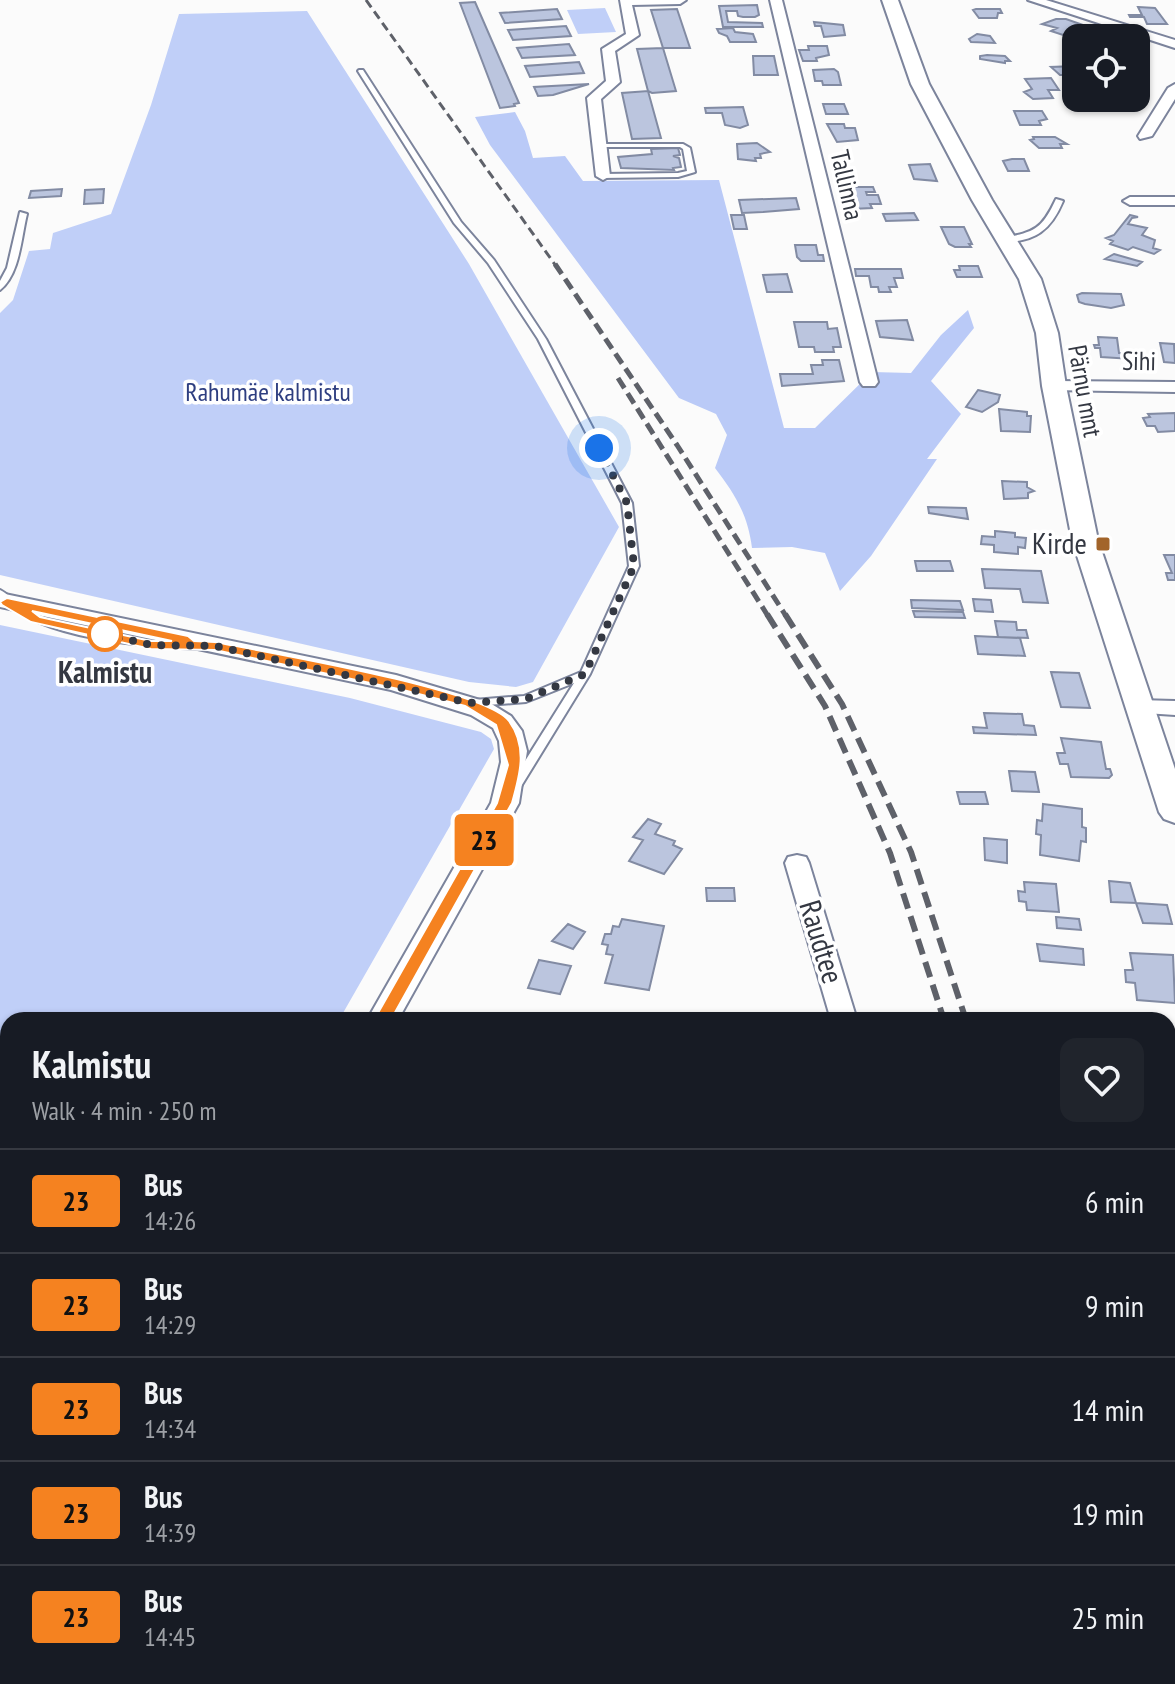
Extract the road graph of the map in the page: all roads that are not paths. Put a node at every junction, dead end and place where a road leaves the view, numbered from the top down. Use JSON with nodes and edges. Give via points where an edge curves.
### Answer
{"nodes":[{"id":1,"x":666,"y":0,"type":"edge"},
{"id":2,"x":680,"y":0,"type":"edge"},
{"id":3,"x":776,"y":0,"type":"edge"},
{"id":4,"x":890,"y":0,"type":"edge"},
{"id":5,"x":1034,"y":0,"type":"edge"},
{"id":6,"x":1175,"y":44,"type":"edge"},
{"id":7,"x":361,"y":71,"type":"dead end"},
{"id":8,"x":1175,"y":88,"type":"edge"},
{"id":9,"x":1145,"y":136,"type":"dead end"},
{"id":10,"x":601,"y":145,"type":"junction"},
{"id":11,"x":603,"y":176,"type":"joint"},
{"id":12,"x":1059,"y":201,"type":"dead end"},
{"id":13,"x":1130,"y":201,"type":"dead end"},
{"id":14,"x":1175,"y":201,"type":"edge"},
{"id":15,"x":23,"y":214,"type":"dead end"},
{"id":16,"x":1006,"y":240,"type":"junction"},
{"id":17,"x":0,"y":288,"type":"edge"},
{"id":18,"x":869,"y":382,"type":"dead end"},
{"id":19,"x":1054,"y":386,"type":"junction"},
{"id":20,"x":1175,"y":387,"type":"edge"},
{"id":21,"x":2,"y":598,"type":"edge"},
{"id":22,"x":585,"y":674,"type":"junction"},
{"id":23,"x":470,"y":703,"type":"junction"},
{"id":24,"x":1138,"y":707,"type":"junction"},
{"id":25,"x":1175,"y":708,"type":"edge"},
{"id":26,"x":505,"y":803,"type":"junction"},
{"id":27,"x":1175,"y":812,"type":"edge"},
{"id":28,"x":797,"y":863,"type":"dead end"},
{"id":29,"x":387,"y":1012,"type":"edge"},
{"id":30,"x":842,"y":1012,"type":"edge"}],
"edges":[{"from":1,"to":2,"type":"street"},
{"from":1,"to":10,"type":"street","via":[[625,2],[633,35],[608,49],[613,82],[594,98]]},
{"from":3,"to":18,"type":"street","name":"Tallinna"},
{"from":4,"to":16,"type":"main road","name":"Pärnu mnt","via":[[920,84]]},
{"from":5,"to":6,"type":"street"},
{"from":7,"to":22,"type":"lane","via":[[458,223],[542,339],[627,503],[634,566]]},
{"from":8,"to":9,"type":"street"},
{"from":10,"to":11,"type":"street"},
{"from":10,"to":11,"type":"lane","via":[[681,145],[691,172]]},
{"from":12,"to":16,"type":"lane","via":[[1054,215],[1033,236]]},
{"from":13,"to":14,"type":"street"},
{"from":15,"to":17,"type":"lane","via":[[11,268]]},
{"from":16,"to":19,"type":"main road","name":"Pärnu mnt","via":[[1030,279],[1047,333]]},
{"from":19,"to":20,"type":"street","name":"Sihi"},
{"from":19,"to":24,"type":"main road","name":"Pärnu mnt","via":[[1085,540]]},
{"from":21,"to":23,"type":"street"},
{"from":22,"to":23,"type":"lane","via":[[526,699]]},
{"from":22,"to":26,"type":"lane"},
{"from":23,"to":26,"type":"street","via":[[502,722],[512,744],[516,765]]},
{"from":24,"to":25,"type":"street"},
{"from":24,"to":27,"type":"main road","name":"Pärnu mnt"},
{"from":26,"to":29,"type":"street"},
{"from":28,"to":30,"type":"street","name":"Raudtee"}]}
